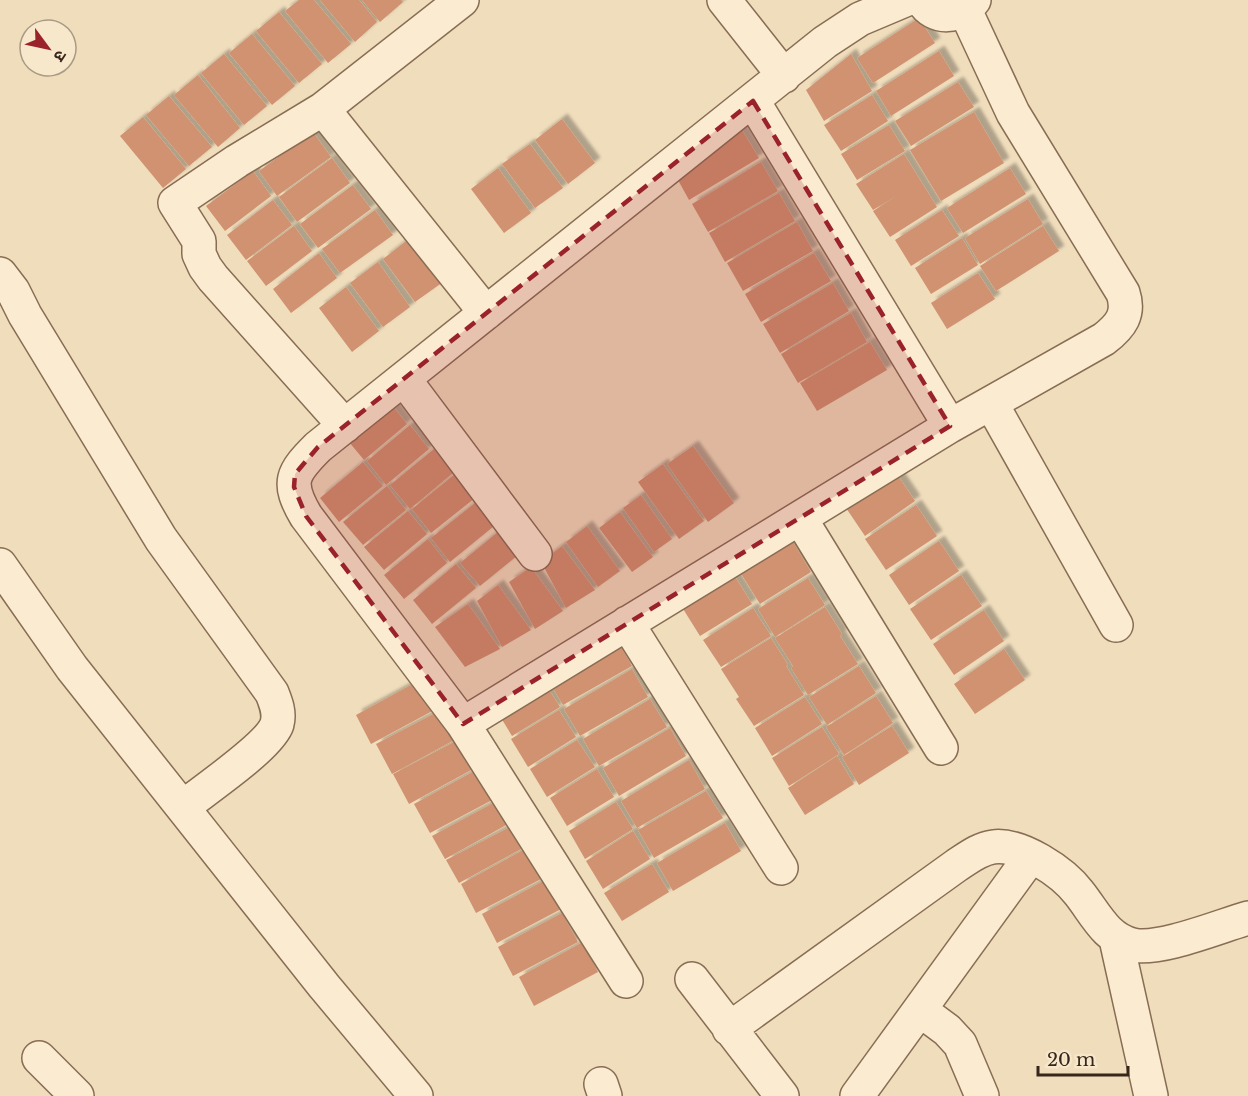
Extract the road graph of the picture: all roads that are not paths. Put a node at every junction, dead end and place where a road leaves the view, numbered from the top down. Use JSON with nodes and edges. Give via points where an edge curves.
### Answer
{"nodes":[{"id":1,"x":462,"y":0,"type":"edge"},
{"id":2,"x":724,"y":0,"type":"edge"},
{"id":3,"x":905,"y":0,"type":"edge"},
{"id":4,"x":922,"y":0,"type":"edge"},
{"id":5,"x":969,"y":5,"type":"edge"},
{"id":6,"x":784,"y":76,"type":"junction"},
{"id":7,"x":753,"y":101,"type":"junction"},
{"id":8,"x":323,"y":109,"type":"junction"},
{"id":9,"x":0,"y":274,"type":"edge"},
{"id":10,"x":486,"y":313,"type":"junction"},
{"id":11,"x":404,"y":379,"type":"junction"},
{"id":12,"x":991,"y":403,"type":"junction"},
{"id":13,"x":345,"y":426,"type":"junction"},
{"id":14,"x":950,"y":426,"type":"junction"},
{"id":15,"x":800,"y":518,"type":"junction"},
{"id":16,"x":535,"y":554,"type":"dead end"},
{"id":17,"x":0,"y":565,"type":"edge"},
{"id":18,"x":627,"y":623,"type":"junction"},
{"id":19,"x":1116,"y":625,"type":"dead end"},
{"id":20,"x":463,"y":724,"type":"junction"},
{"id":21,"x":941,"y":748,"type":"dead end"},
{"id":22,"x":183,"y":807,"type":"junction"},
{"id":23,"x":1044,"y":864,"type":"junction"},
{"id":24,"x":782,"y":868,"type":"dead end"},
{"id":25,"x":1248,"y":918,"type":"edge"},
{"id":26,"x":1116,"y":939,"type":"junction"},
{"id":27,"x":692,"y":979,"type":"dead end"},
{"id":28,"x":626,"y":981,"type":"dead end"},
{"id":29,"x":933,"y":1019,"type":"junction"},
{"id":30,"x":729,"y":1029,"type":"junction"},
{"id":31,"x":39,"y":1058,"type":"dead end"},
{"id":32,"x":77,"y":1096,"type":"edge"},
{"id":33,"x":416,"y":1096,"type":"edge"},
{"id":34,"x":782,"y":1096,"type":"edge"},
{"id":35,"x":857,"y":1096,"type":"edge"},
{"id":36,"x":982,"y":1096,"type":"edge"},
{"id":37,"x":1151,"y":1096,"type":"edge"}],
"edges":[{"from":1,"to":8,"type":"street"},
{"from":2,"to":6,"type":"street"},
{"from":3,"to":6,"type":"street","via":[[860,19]]},
{"from":4,"to":5,"type":"street","via":[[938,14],[952,16]]},
{"from":5,"to":12,"type":"street","via":[[1013,113],[1126,302],[1121,324],[1104,339]]},
{"from":6,"to":7,"type":"street"},
{"from":7,"to":10,"type":"street"},
{"from":7,"to":14,"type":"street"},
{"from":8,"to":10,"type":"street"},
{"from":8,"to":13,"type":"street","via":[[176,203],[199,241],[199,255],[213,278]]},
{"from":9,"to":22,"type":"street","via":[[161,539],[277,703],[277,724],[263,744]]},
{"from":10,"to":11,"type":"street"},
{"from":11,"to":13,"type":"street"},
{"from":11,"to":16,"type":"street"},
{"from":12,"to":14,"type":"street"},
{"from":12,"to":19,"type":"street"},
{"from":13,"to":20,"type":"street","via":[[301,464],[295,474],[298,502]]},
{"from":14,"to":15,"type":"street"},
{"from":15,"to":18,"type":"street"},
{"from":15,"to":21,"type":"street"},
{"from":17,"to":22,"type":"street","via":[[72,668]]},
{"from":18,"to":20,"type":"street"},
{"from":18,"to":24,"type":"street"},
{"from":20,"to":28,"type":"street"},
{"from":22,"to":33,"type":"street"},
{"from":23,"to":26,"type":"street","via":[[1078,891]]},
{"from":23,"to":29,"type":"street"},
{"from":23,"to":30,"type":"street","via":[[1007,847],[981,850]]},
{"from":25,"to":26,"type":"street","via":[[1154,945],[1131,945]]},
{"from":26,"to":37,"type":"street"},
{"from":27,"to":30,"type":"street"},
{"from":29,"to":35,"type":"street"},
{"from":29,"to":36,"type":"street","via":[[960,1044]]},
{"from":30,"to":34,"type":"street"},
{"from":31,"to":32,"type":"street"}]}
